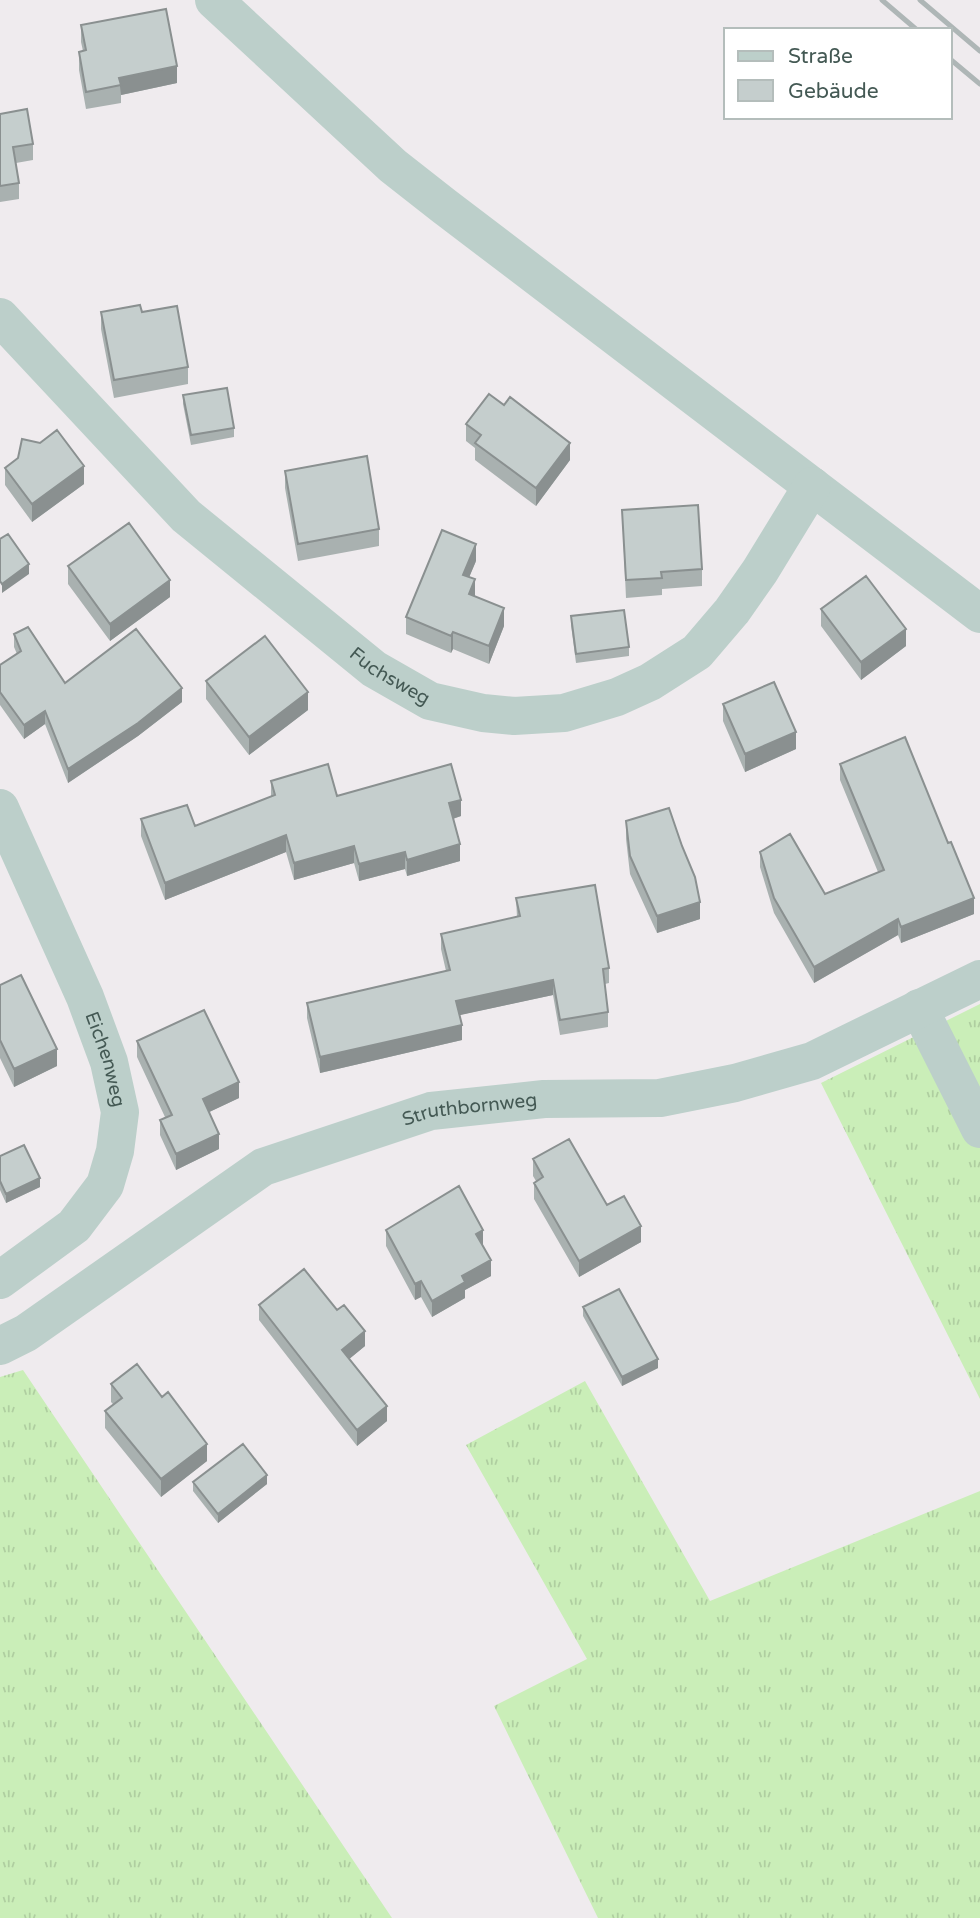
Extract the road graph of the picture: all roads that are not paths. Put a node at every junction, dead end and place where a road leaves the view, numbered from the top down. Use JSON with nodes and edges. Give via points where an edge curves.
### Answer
{"nodes":[{"id":1,"x":214,"y":0,"type":"edge"},
{"id":2,"x":0,"y":317,"type":"edge"},
{"id":3,"x":812,"y":486,"type":"junction"},
{"id":4,"x":980,"y":614,"type":"edge"},
{"id":5,"x":0,"y":808,"type":"edge"},
{"id":6,"x":980,"y":979,"type":"edge"},
{"id":7,"x":919,"y":1008,"type":"junction"},
{"id":8,"x":980,"y":1129,"type":"edge"},
{"id":9,"x":0,"y":1280,"type":"edge"},
{"id":10,"x":0,"y":1346,"type":"edge"}],
"edges":[{"from":1,"to":3,"type":"street","via":[[393,166]]},
{"from":2,"to":3,"type":"street","name":"Fuchsweg","via":[[186,516],[374,668],[430,701],[483,713],[564,713],[650,682],[697,652],[753,581]]},
{"from":3,"to":4,"type":"street"},
{"from":5,"to":9,"type":"street","name":"Eichenweg","via":[[85,997],[109,1062],[120,1112],[105,1185],[74,1226]]},
{"from":6,"to":7,"type":"street","name":"Struthbornweg"},
{"from":7,"to":8,"type":"street"},
{"from":7,"to":10,"type":"street","name":"Struthbornweg","via":[[812,1061],[735,1083],[660,1098],[544,1099],[431,1111],[263,1167],[26,1333]]}]}
